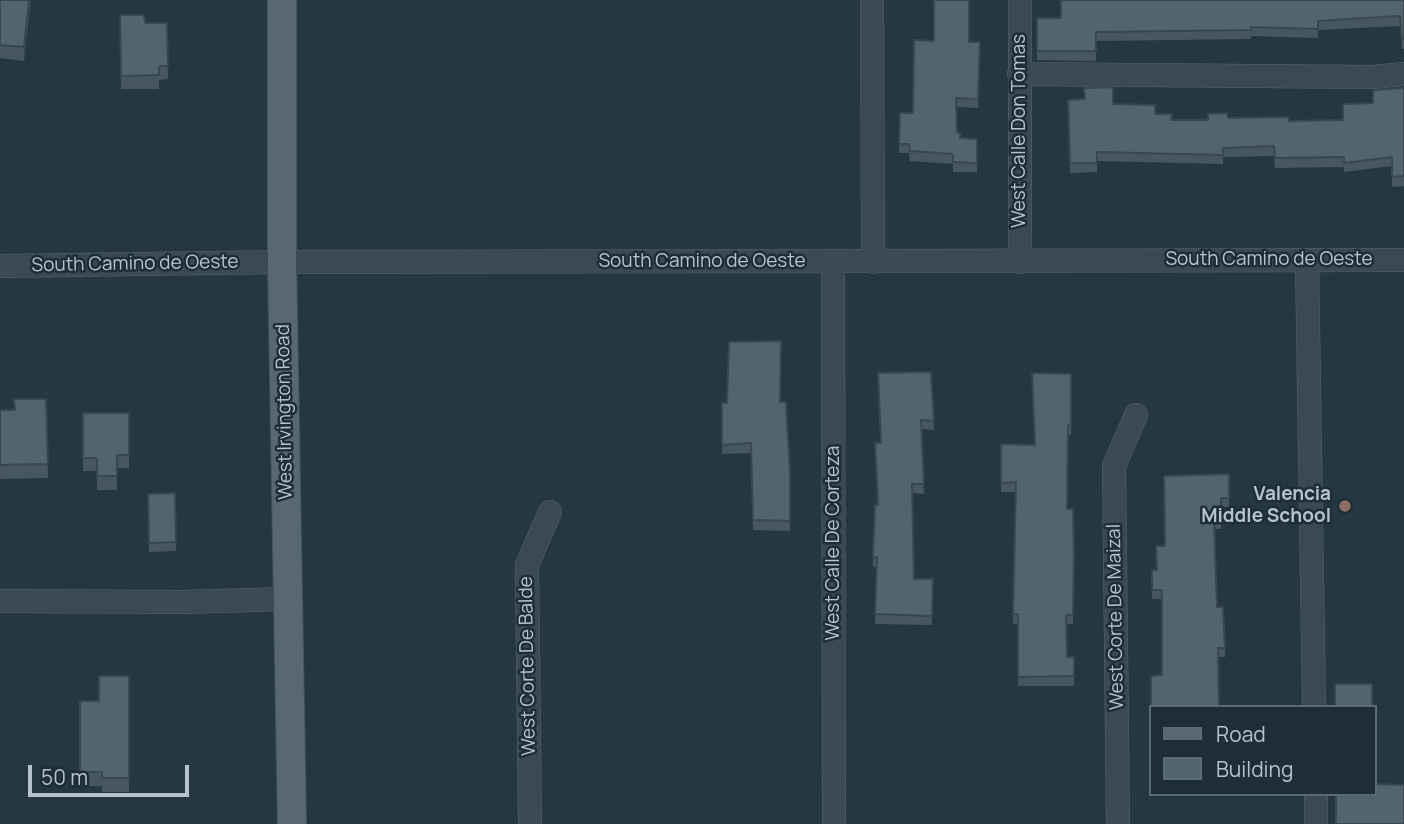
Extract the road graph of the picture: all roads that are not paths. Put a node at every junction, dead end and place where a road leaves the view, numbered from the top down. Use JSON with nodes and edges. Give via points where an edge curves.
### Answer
{"nodes":[{"id":1,"x":282,"y":0,"type":"edge"},
{"id":2,"x":872,"y":0,"type":"edge"},
{"id":3,"x":1020,"y":0,"type":"edge"},
{"id":4,"x":1019,"y":74,"type":"junction"},
{"id":5,"x":1404,"y":74,"type":"edge"},
{"id":6,"x":1307,"y":260,"type":"junction"},
{"id":7,"x":1404,"y":260,"type":"edge"},
{"id":8,"x":282,"y":262,"type":"junction"},
{"id":9,"x":833,"y":262,"type":"junction"},
{"id":10,"x":873,"y":262,"type":"junction"},
{"id":11,"x":1020,"y":262,"type":"junction"},
{"id":12,"x":0,"y":266,"type":"edge"},
{"id":13,"x":1136,"y":415,"type":"dead end"},
{"id":14,"x":550,"y":512,"type":"dead end"},
{"id":15,"x":288,"y":599,"type":"junction"},
{"id":16,"x":0,"y":601,"type":"edge"},
{"id":17,"x":1314,"y":705,"type":"edge"},
{"id":18,"x":1316,"y":796,"type":"edge"},
{"id":19,"x":292,"y":824,"type":"edge"},
{"id":20,"x":530,"y":824,"type":"edge"},
{"id":21,"x":834,"y":824,"type":"edge"},
{"id":22,"x":1118,"y":824,"type":"edge"},
{"id":23,"x":1316,"y":824,"type":"edge"}],
"edges":[{"from":1,"to":8,"type":"main road","name":"West Irvington Road"},
{"from":2,"to":10,"type":"street"},
{"from":3,"to":4,"type":"street","name":"West Calle Don Tomas"},
{"from":4,"to":5,"type":"street"},
{"from":4,"to":11,"type":"street","name":"West Calle Don Tomas"},
{"from":6,"to":7,"type":"street","name":"South Camino de Oeste"},
{"from":6,"to":11,"type":"street","name":"South Camino de Oeste"},
{"from":6,"to":17,"type":"street"},
{"from":8,"to":9,"type":"street","name":"South Camino de Oeste"},
{"from":8,"to":12,"type":"street","name":"South Camino de Oeste"},
{"from":8,"to":15,"type":"main road","name":"West Irvington Road"},
{"from":9,"to":10,"type":"street","name":"South Camino de Oeste"},
{"from":9,"to":21,"type":"street","name":"West Calle De Corteza"},
{"from":10,"to":11,"type":"street","name":"South Camino de Oeste"},
{"from":13,"to":22,"type":"street","name":"West Corte De Maizal","via":[[1114,466]]},
{"from":14,"to":20,"type":"street","name":"West Corte De Balde","via":[[527,565]]},
{"from":15,"to":16,"type":"street"},
{"from":15,"to":19,"type":"main road","name":"West Irvington Road"},
{"from":18,"to":23,"type":"street"}]}
